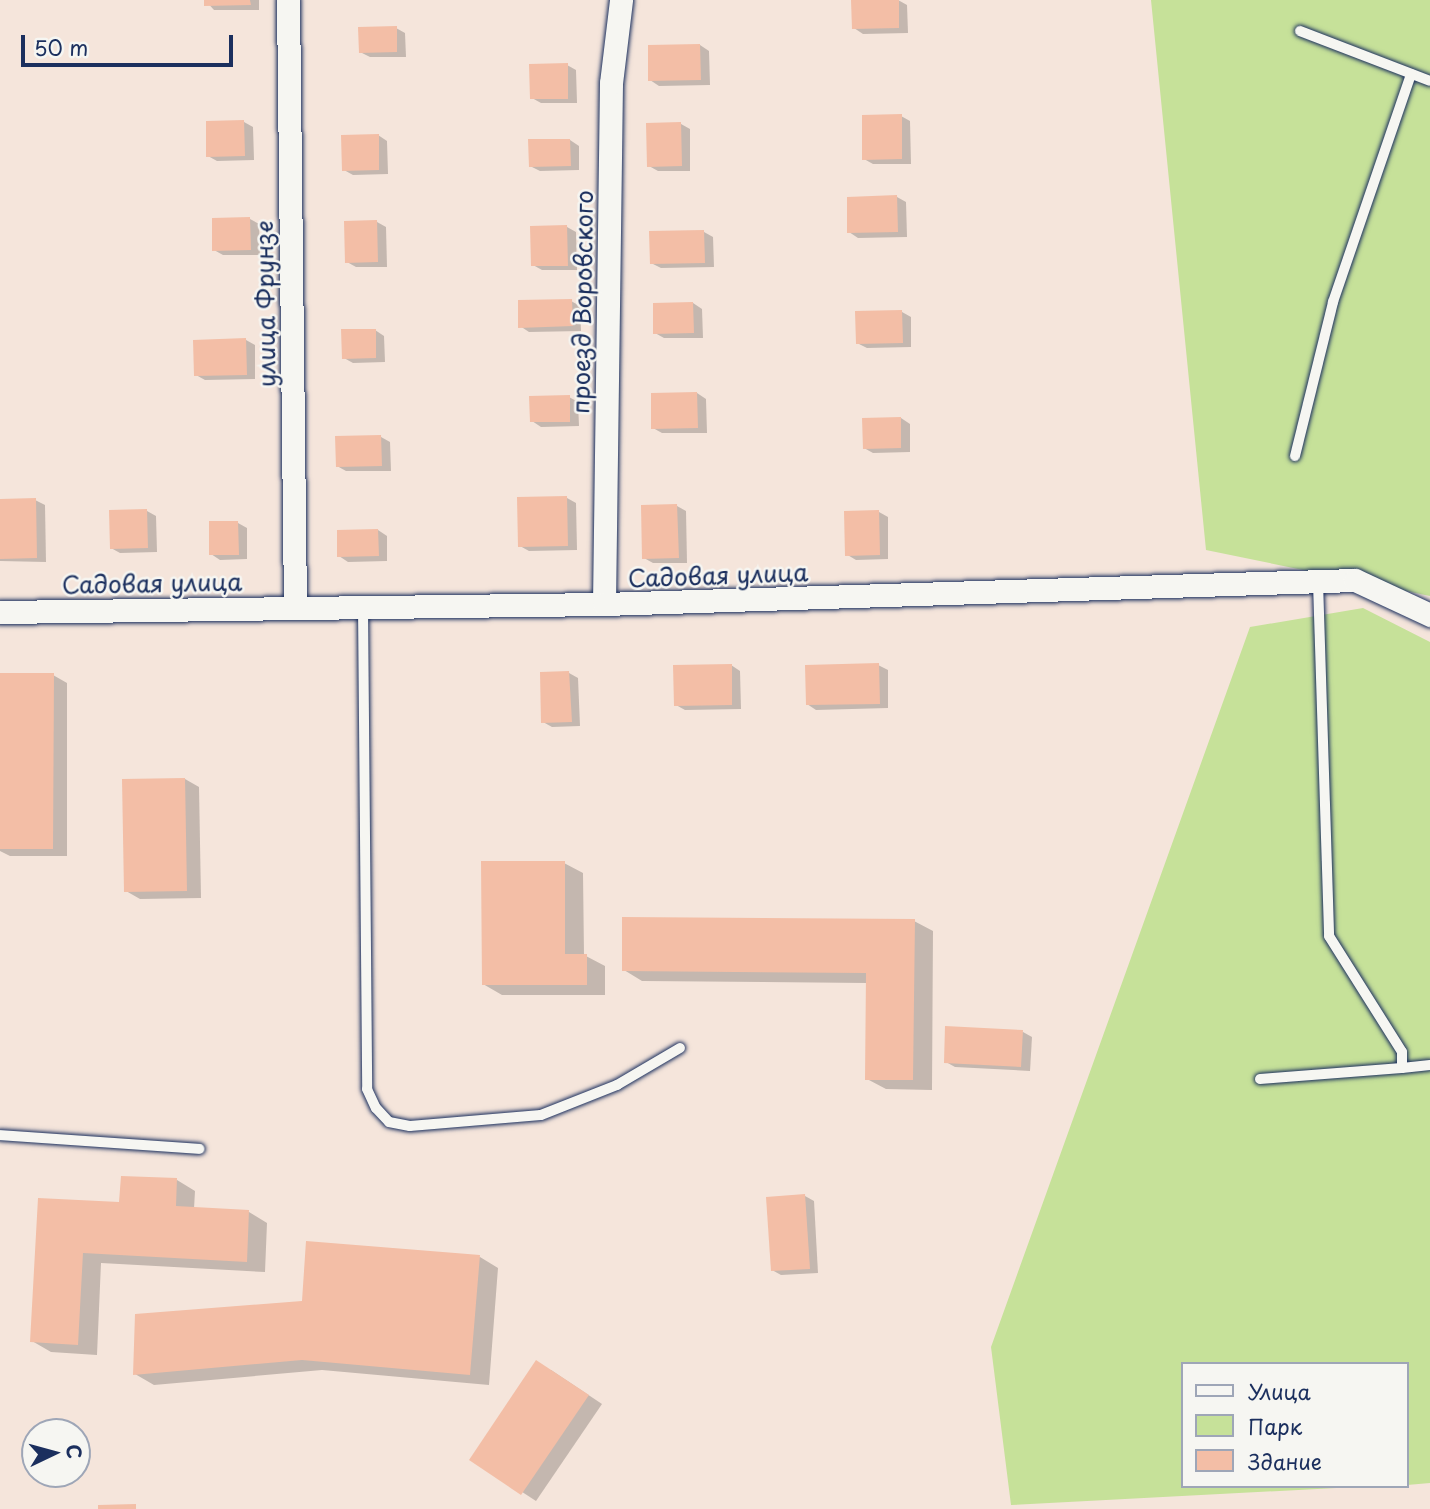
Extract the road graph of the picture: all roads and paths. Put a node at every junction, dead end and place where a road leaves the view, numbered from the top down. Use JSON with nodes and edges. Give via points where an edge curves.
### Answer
{"nodes":[{"id":1,"x":288,"y":0,"type":"edge"},
{"id":2,"x":621,"y":0,"type":"edge"},
{"id":3,"x":1300,"y":30,"type":"dead end"},
{"id":4,"x":1411,"y":74,"type":"junction"},
{"id":5,"x":1430,"y":81,"type":"edge"},
{"id":6,"x":1295,"y":456,"type":"dead end"},
{"id":7,"x":1318,"y":582,"type":"junction"},
{"id":8,"x":604,"y":604,"type":"junction"},
{"id":9,"x":363,"y":606,"type":"junction"},
{"id":10,"x":295,"y":607,"type":"junction"},
{"id":11,"x":0,"y":612,"type":"edge"},
{"id":12,"x":1430,"y":615,"type":"edge"},
{"id":13,"x":680,"y":1048,"type":"dead end"},
{"id":14,"x":1430,"y":1065,"type":"edge"},
{"id":15,"x":1402,"y":1068,"type":"junction"},
{"id":16,"x":1260,"y":1079,"type":"dead end"},
{"id":17,"x":0,"y":1135,"type":"edge"},
{"id":18,"x":200,"y":1149,"type":"dead end"}],
"edges":[{"from":1,"to":10,"type":"street","name":"улица Фрунзе"},
{"from":2,"to":8,"type":"street","name":"проезд Воровского","via":[[611,83]]},
{"from":3,"to":4,"type":"lane"},
{"from":4,"to":5,"type":"lane"},
{"from":4,"to":6,"type":"lane","via":[[1333,302]]},
{"from":7,"to":8,"type":"street","name":"Садовая улица"},
{"from":7,"to":12,"type":"street","name":"Садовая улица","via":[[1354,580]]},
{"from":7,"to":15,"type":"lane","via":[[1329,936],[1402,1052]]},
{"from":8,"to":9,"type":"street","name":"Садовая улица"},
{"from":9,"to":10,"type":"street","name":"Садовая улица"},
{"from":9,"to":13,"type":"lane","via":[[367,1089],[376,1108],[389,1122],[410,1126],[541,1115],[617,1085]]},
{"from":10,"to":11,"type":"street","name":"Садовая улица"},
{"from":14,"to":15,"type":"lane"},
{"from":15,"to":16,"type":"lane"},
{"from":17,"to":18,"type":"lane"}]}
